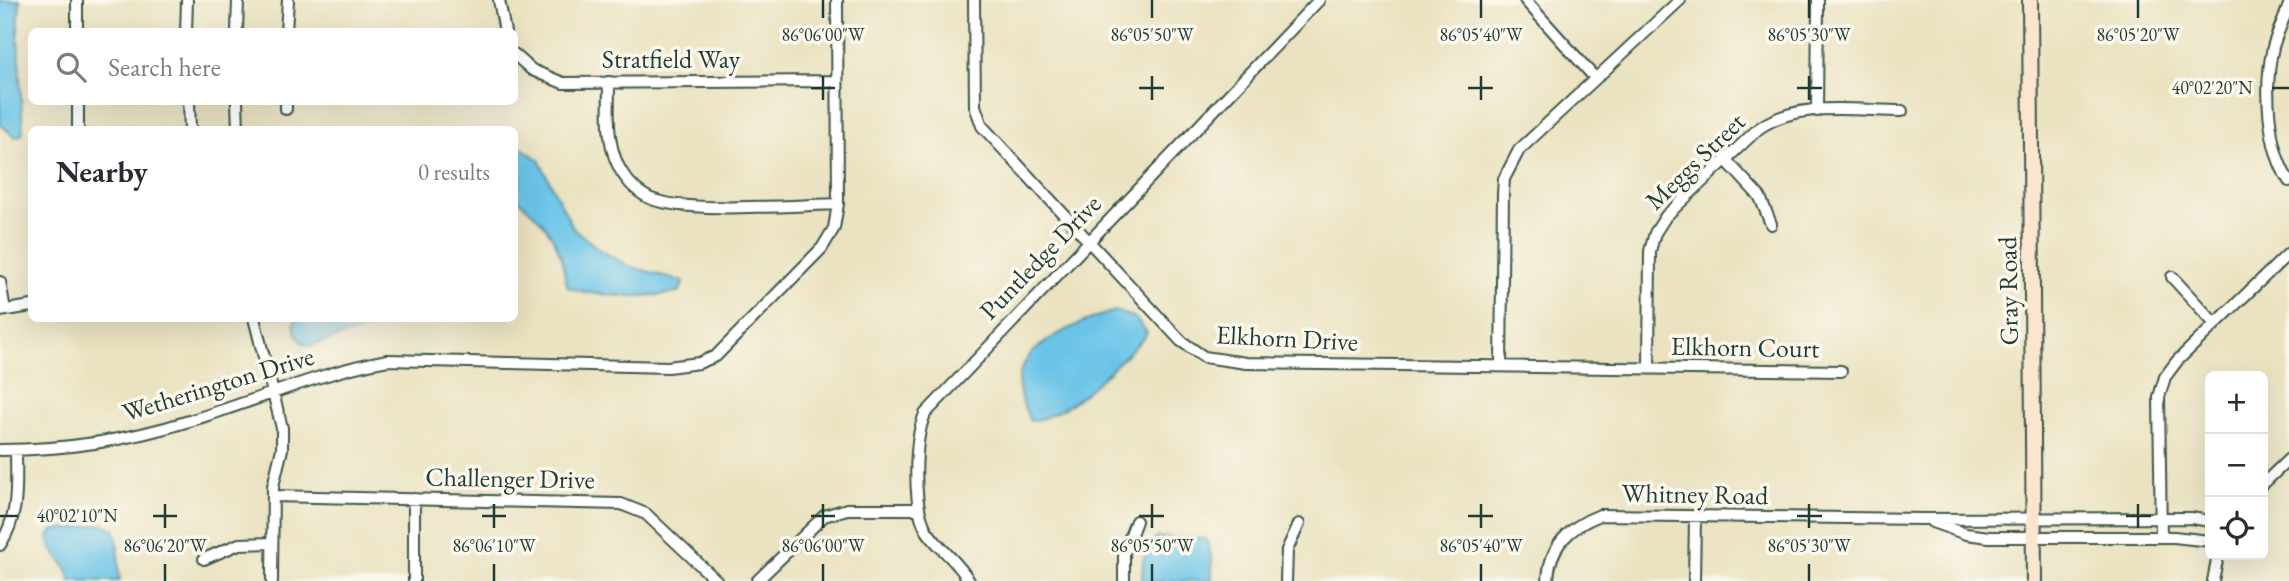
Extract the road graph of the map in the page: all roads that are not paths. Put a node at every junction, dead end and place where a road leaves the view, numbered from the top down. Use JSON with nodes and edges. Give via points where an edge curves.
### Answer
{"nodes":[{"id":1,"x":77,"y":0,"type":"edge"},
{"id":2,"x":187,"y":0,"type":"edge"},
{"id":3,"x":238,"y":0,"type":"edge"},
{"id":4,"x":288,"y":0,"type":"edge"},
{"id":5,"x":499,"y":0,"type":"edge"},
{"id":6,"x":837,"y":0,"type":"edge"},
{"id":7,"x":974,"y":0,"type":"edge"},
{"id":8,"x":1319,"y":0,"type":"edge"},
{"id":9,"x":1525,"y":0,"type":"edge"},
{"id":10,"x":1680,"y":0,"type":"edge"},
{"id":11,"x":1818,"y":0,"type":"edge"},
{"id":12,"x":2030,"y":0,"type":"edge"},
{"id":13,"x":2289,"y":5,"type":"edge"},
{"id":14,"x":77,"y":28,"type":"edge"},
{"id":15,"x":186,"y":28,"type":"edge"},
{"id":16,"x":237,"y":28,"type":"edge"},
{"id":17,"x":286,"y":28,"type":"edge"},
{"id":18,"x":504,"y":28,"type":"edge"},
{"id":19,"x":518,"y":59,"type":"edge"},
{"id":20,"x":1595,"y":78,"type":"junction"},
{"id":21,"x":837,"y":81,"type":"junction"},
{"id":22,"x":609,"y":82,"type":"junction"},
{"id":23,"x":78,"y":105,"type":"edge"},
{"id":24,"x":189,"y":105,"type":"edge"},
{"id":25,"x":237,"y":105,"type":"edge"},
{"id":26,"x":1817,"y":111,"type":"junction"},
{"id":27,"x":1902,"y":111,"type":"dead end"},
{"id":28,"x":78,"y":126,"type":"edge"},
{"id":29,"x":190,"y":126,"type":"edge"},
{"id":30,"x":237,"y":126,"type":"edge"},
{"id":31,"x":1725,"y":159,"type":"junction"},
{"id":32,"x":2289,"y":181,"type":"edge"},
{"id":33,"x":838,"y":204,"type":"junction"},
{"id":34,"x":1770,"y":225,"type":"dead end"},
{"id":35,"x":1087,"y":241,"type":"junction"},
{"id":36,"x":2289,"y":253,"type":"edge"},
{"id":37,"x":2172,"y":277,"type":"dead end"},
{"id":38,"x":0,"y":282,"type":"edge"},
{"id":39,"x":28,"y":307,"type":"edge"},
{"id":40,"x":2,"y":310,"type":"edge"},
{"id":41,"x":255,"y":322,"type":"edge"},
{"id":42,"x":2215,"y":324,"type":"junction"},
{"id":43,"x":1501,"y":366,"type":"junction"},
{"id":44,"x":1649,"y":368,"type":"junction"},
{"id":45,"x":1841,"y":371,"type":"dead end"},
{"id":46,"x":275,"y":393,"type":"junction"},
{"id":47,"x":0,"y":450,"type":"edge"},
{"id":48,"x":16,"y":450,"type":"junction"},
{"id":49,"x":2289,"y":458,"type":"edge"},
{"id":50,"x":2268,"y":479,"type":"edge"},
{"id":51,"x":273,"y":496,"type":"junction"},
{"id":52,"x":414,"y":499,"type":"junction"},
{"id":53,"x":918,"y":509,"type":"junction"},
{"id":54,"x":1695,"y":518,"type":"junction"},
{"id":55,"x":2161,"y":518,"type":"junction"},
{"id":56,"x":1923,"y":519,"type":"junction"},
{"id":57,"x":2035,"y":520,"type":"junction"},
{"id":58,"x":1136,"y":521,"type":"dead end"},
{"id":59,"x":2205,"y":521,"type":"edge"},
{"id":60,"x":1299,"y":524,"type":"dead end"},
{"id":61,"x":2161,"y":537,"type":"junction"},
{"id":62,"x":2034,"y":538,"type":"junction"},
{"id":63,"x":2205,"y":541,"type":"edge"},
{"id":64,"x":272,"y":543,"type":"junction"},
{"id":65,"x":0,"y":545,"type":"edge"},
{"id":66,"x":204,"y":559,"type":"dead end"},
{"id":67,"x":2217,"y":560,"type":"edge"},
{"id":68,"x":272,"y":581,"type":"edge"},
{"id":69,"x":414,"y":581,"type":"edge"},
{"id":70,"x":717,"y":581,"type":"edge"},
{"id":71,"x":757,"y":581,"type":"edge"},
{"id":72,"x":969,"y":581,"type":"edge"},
{"id":73,"x":1124,"y":581,"type":"edge"},
{"id":74,"x":1286,"y":581,"type":"edge"},
{"id":75,"x":1548,"y":581,"type":"edge"},
{"id":76,"x":1694,"y":581,"type":"edge"},
{"id":77,"x":2034,"y":581,"type":"edge"},
{"id":78,"x":2213,"y":581,"type":"edge"}],
"edges":[{"from":1,"to":14,"type":"street"},
{"from":2,"to":15,"type":"street"},
{"from":3,"to":16,"type":"street"},
{"from":4,"to":17,"type":"street"},
{"from":5,"to":18,"type":"street"},
{"from":6,"to":21,"type":"street","name":"Wetherington Drive"},
{"from":7,"to":35,"type":"street","name":"Elkhorn Drive","via":[[974,96],[982,126]]},
{"from":8,"to":35,"type":"street","name":"Puntledge Drive"},
{"from":9,"to":20,"type":"street"},
{"from":10,"to":20,"type":"street"},
{"from":11,"to":26,"type":"street"},
{"from":12,"to":57,"type":"street","name":"Gray Road"},
{"from":13,"to":32,"type":"street","via":[[2273,46],[2270,89],[2272,139],[2277,161]]},
{"from":19,"to":22,"type":"street","name":"Stratfield Way","via":[[563,83]]},
{"from":20,"to":43,"type":"street","via":[[1519,150],[1504,179]]},
{"from":21,"to":22,"type":"street","name":"Stratfield Way"},
{"from":21,"to":33,"type":"street","name":"Wetherington Drive"},
{"from":22,"to":33,"type":"street","via":[[611,148],[625,176],[648,197],[688,206]]},
{"from":23,"to":28,"type":"street"},
{"from":24,"to":29,"type":"street"},
{"from":25,"to":30,"type":"street"},
{"from":26,"to":27,"type":"street","name":"Meggs Street"},
{"from":26,"to":31,"type":"street","name":"Meggs Street","via":[[1774,118]]},
{"from":31,"to":34,"type":"street","via":[[1760,197]]},
{"from":31,"to":44,"type":"street","name":"Meggs Street","via":[[1666,216],[1655,233],[1650,259]]},
{"from":33,"to":46,"type":"street","name":"Wetherington Drive","via":[[834,228],[822,248],[726,348],[699,363],[668,367],[388,360],[351,366]]},
{"from":35,"to":43,"type":"street","name":"Elkhorn Drive","via":[[1181,341],[1214,360]]},
{"from":35,"to":53,"type":"street","name":"Puntledge Drive","via":[[925,414],[918,434]]},
{"from":36,"to":42,"type":"street"},
{"from":37,"to":42,"type":"street"},
{"from":38,"to":40,"type":"street"},
{"from":39,"to":40,"type":"street"},
{"from":41,"to":46,"type":"street"},
{"from":42,"to":55,"type":"street","via":[[2177,361],[2161,387]]},
{"from":43,"to":44,"type":"street","name":"Elkhorn Drive"},
{"from":44,"to":45,"type":"street","name":"Elkhorn Court"},
{"from":46,"to":48,"type":"street","name":"Wetherington Drive","via":[[187,422],[94,444]]},
{"from":46,"to":51,"type":"street","via":[[282,442]]},
{"from":47,"to":48,"type":"street","name":"Wetherington Drive"},
{"from":48,"to":65,"type":"street","via":[[17,503]]},
{"from":49,"to":50,"type":"street"},
{"from":51,"to":52,"type":"street","name":"Challenger Drive"},
{"from":51,"to":64,"type":"street"},
{"from":52,"to":69,"type":"street"},
{"from":52,"to":70,"type":"street","name":"Challenger Drive","via":[[631,506],[646,514]]},
{"from":53,"to":71,"type":"street","via":[[847,509],[824,516]]},
{"from":53,"to":72,"type":"street","name":"Puntledge Drive","via":[[927,531]]},
{"from":54,"to":56,"type":"street","name":"Whitney Road"},
{"from":54,"to":75,"type":"street","name":"Whitney Road","via":[[1600,515],[1581,523],[1570,528],[1558,544],[1548,567]]},
{"from":54,"to":76,"type":"street"},
{"from":55,"to":57,"type":"street","name":"Whitney Road"},
{"from":55,"to":59,"type":"street","name":"Whitney Road"},
{"from":55,"to":61,"type":"street"},
{"from":56,"to":57,"type":"street","name":"Whitney Road"},
{"from":56,"to":62,"type":"street","name":"Whitney Road","via":[[1966,534]]},
{"from":57,"to":62,"type":"street","name":"Gray Road"},
{"from":58,"to":73,"type":"street","via":[[1124,553]]},
{"from":60,"to":74,"type":"street","via":[[1287,550]]},
{"from":61,"to":62,"type":"street","name":"Whitney Road"},
{"from":61,"to":63,"type":"street","name":"Whitney Road"},
{"from":62,"to":77,"type":"street","name":"Gray Road"},
{"from":64,"to":66,"type":"street","via":[[239,544]]},
{"from":64,"to":68,"type":"street"},
{"from":67,"to":78,"type":"street"}]}
